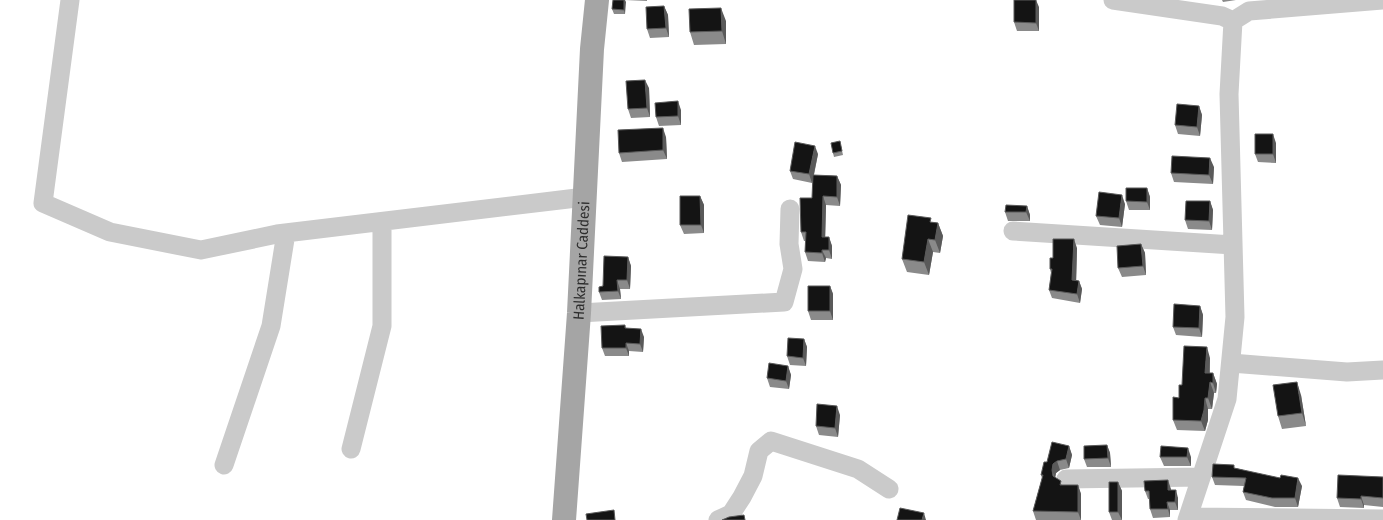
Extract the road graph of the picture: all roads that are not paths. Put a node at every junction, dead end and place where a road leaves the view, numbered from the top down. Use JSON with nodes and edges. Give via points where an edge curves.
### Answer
{"nodes":[{"id":1,"x":70,"y":0,"type":"edge"},
{"id":2,"x":597,"y":0,"type":"edge"},
{"id":3,"x":1112,"y":0,"type":"edge"},
{"id":4,"x":1383,"y":0,"type":"edge"},
{"id":5,"x":1233,"y":21,"type":"junction"},
{"id":6,"x":585,"y":197,"type":"junction"},
{"id":7,"x":790,"y":209,"type":"dead end"},
{"id":8,"x":382,"y":222,"type":"junction"},
{"id":9,"x":1013,"y":231,"type":"dead end"},
{"id":10,"x":286,"y":233,"type":"junction"},
{"id":11,"x":1233,"y":245,"type":"junction"},
{"id":12,"x":579,"y":314,"type":"junction"},
{"id":13,"x":1230,"y":363,"type":"junction"},
{"id":14,"x":1383,"y":370,"type":"edge"},
{"id":15,"x":351,"y":449,"type":"dead end"},
{"id":16,"x":224,"y":465,"type":"dead end"},
{"id":17,"x":1201,"y":477,"type":"junction"},
{"id":18,"x":1066,"y":479,"type":"dead end"},
{"id":19,"x":889,"y":489,"type":"dead end"},
{"id":20,"x":1188,"y":518,"type":"edge"},
{"id":21,"x":1383,"y":519,"type":"edge"},
{"id":22,"x":564,"y":520,"type":"edge"},
{"id":23,"x":718,"y":520,"type":"edge"}],
"edges":[{"from":1,"to":10,"type":"street","via":[[43,203],[110,232],[201,250]]},
{"from":2,"to":6,"type":"main road","name":"Halkapınar Caddesi"},
{"from":3,"to":5,"type":"street","via":[[1222,16]]},
{"from":4,"to":5,"type":"street","via":[[1249,11]]},
{"from":5,"to":11,"type":"street","via":[[1229,94]]},
{"from":6,"to":8,"type":"street"},
{"from":6,"to":12,"type":"main road","name":"Halkapınar Caddesi"},
{"from":7,"to":12,"type":"street","via":[[789,244],[793,269],[784,302]]},
{"from":8,"to":10,"type":"street"},
{"from":8,"to":15,"type":"street","via":[[382,326]]},
{"from":9,"to":11,"type":"street"},
{"from":10,"to":16,"type":"street","via":[[271,326]]},
{"from":11,"to":13,"type":"street","via":[[1235,317]]},
{"from":12,"to":22,"type":"main road","name":"Halkapınar Caddesi"},
{"from":13,"to":14,"type":"street","via":[[1347,372]]},
{"from":13,"to":17,"type":"street","via":[[1227,399]]},
{"from":17,"to":18,"type":"street"},
{"from":17,"to":20,"type":"street"},
{"from":19,"to":23,"type":"street","via":[[858,469],[771,441],[759,450],[753,476],[742,498],[730,514]]},
{"from":20,"to":21,"type":"street"}]}
